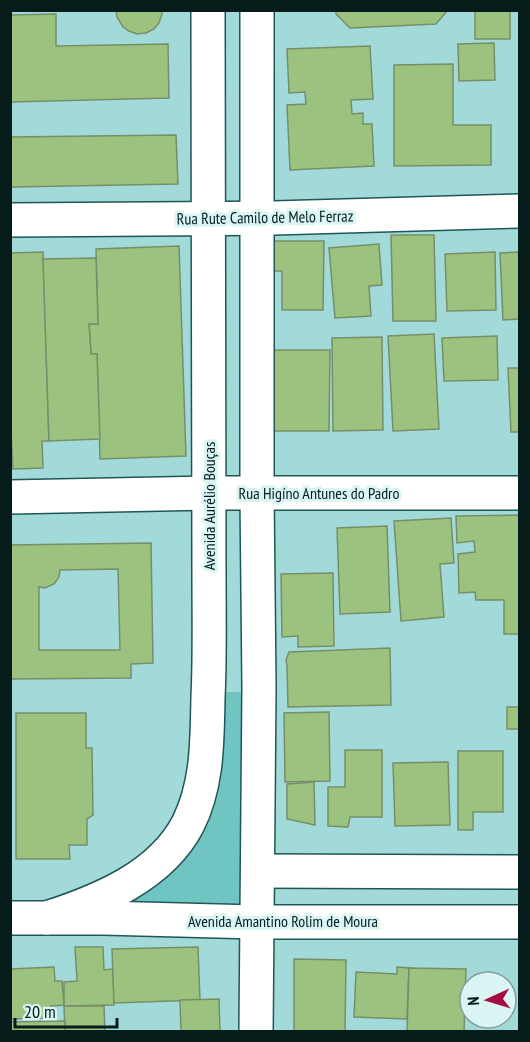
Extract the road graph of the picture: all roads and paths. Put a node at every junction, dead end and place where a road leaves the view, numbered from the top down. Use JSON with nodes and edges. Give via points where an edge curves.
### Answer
{"nodes":[{"id":1,"x":208,"y":10,"type":"edge"},
{"id":2,"x":257,"y":10,"type":"edge"},
{"id":3,"x":519,"y":211,"type":"edge"},
{"id":4,"x":208,"y":218,"type":"junction"},
{"id":5,"x":256,"y":219,"type":"junction"},
{"id":6,"x":10,"y":220,"type":"edge"},
{"id":7,"x":209,"y":351,"type":"junction"},
{"id":8,"x":257,"y":351,"type":"junction"},
{"id":9,"x":519,"y":492,"type":"edge"},
{"id":10,"x":210,"y":493,"type":"junction"},
{"id":11,"x":257,"y":494,"type":"junction"},
{"id":12,"x":10,"y":497,"type":"edge"},
{"id":13,"x":209,"y":687,"type":"junction"},
{"id":14,"x":260,"y":687,"type":"junction"},
{"id":15,"x":258,"y":871,"type":"junction"},
{"id":16,"x":519,"y":872,"type":"edge"},
{"id":17,"x":10,"y":918,"type":"edge"},
{"id":18,"x":47,"y":918,"type":"junction"},
{"id":19,"x":258,"y":922,"type":"junction"},
{"id":20,"x":519,"y":922,"type":"edge"},
{"id":21,"x":256,"y":1032,"type":"edge"}],
"edges":[{"from":1,"to":4,"type":"street","name":"Avenida Aurélio Bouças"},
{"from":2,"to":5,"type":"street"},
{"from":3,"to":5,"type":"street","name":"Rua Rute Camilo de Melo Ferraz"},
{"from":4,"to":5,"type":"street","name":"Rua Rute Camilo de Melo Ferraz"},
{"from":4,"to":6,"type":"street","name":"Rua Rute Camilo de Melo Ferraz"},
{"from":4,"to":7,"type":"street","name":"Avenida Aurélio Bouças"},
{"from":5,"to":8,"type":"street"},
{"from":7,"to":8,"type":"street"},
{"from":7,"to":10,"type":"street","name":"Avenida Aurélio Bouças"},
{"from":8,"to":11,"type":"street"},
{"from":9,"to":11,"type":"street","name":"Rua Higíno Antunes do Padro"},
{"from":10,"to":11,"type":"street","name":"Rua Higíno Antunes do Padro"},
{"from":10,"to":12,"type":"street","name":"Rua Higíno Antunes do Padro"},
{"from":10,"to":13,"type":"street","name":"Avenida Aurélio Bouças"},
{"from":11,"to":14,"type":"street"},
{"from":13,"to":14,"type":"street"},
{"from":13,"to":18,"type":"street","name":"Avenida Aurélio Bouças","via":[[203,783],[196,807],[175,843],[155,865],[127,884],[79,908]]},
{"from":14,"to":15,"type":"street"},
{"from":15,"to":16,"type":"street"},
{"from":15,"to":19,"type":"street"},
{"from":17,"to":18,"type":"street","name":"Avenida Amantino Rolim de Moura"},
{"from":18,"to":19,"type":"street","name":"Avenida Amantino Rolim de Moura"},
{"from":19,"to":20,"type":"street","name":"Avenida Amantino Rolim de Moura"},
{"from":19,"to":21,"type":"street"}]}
